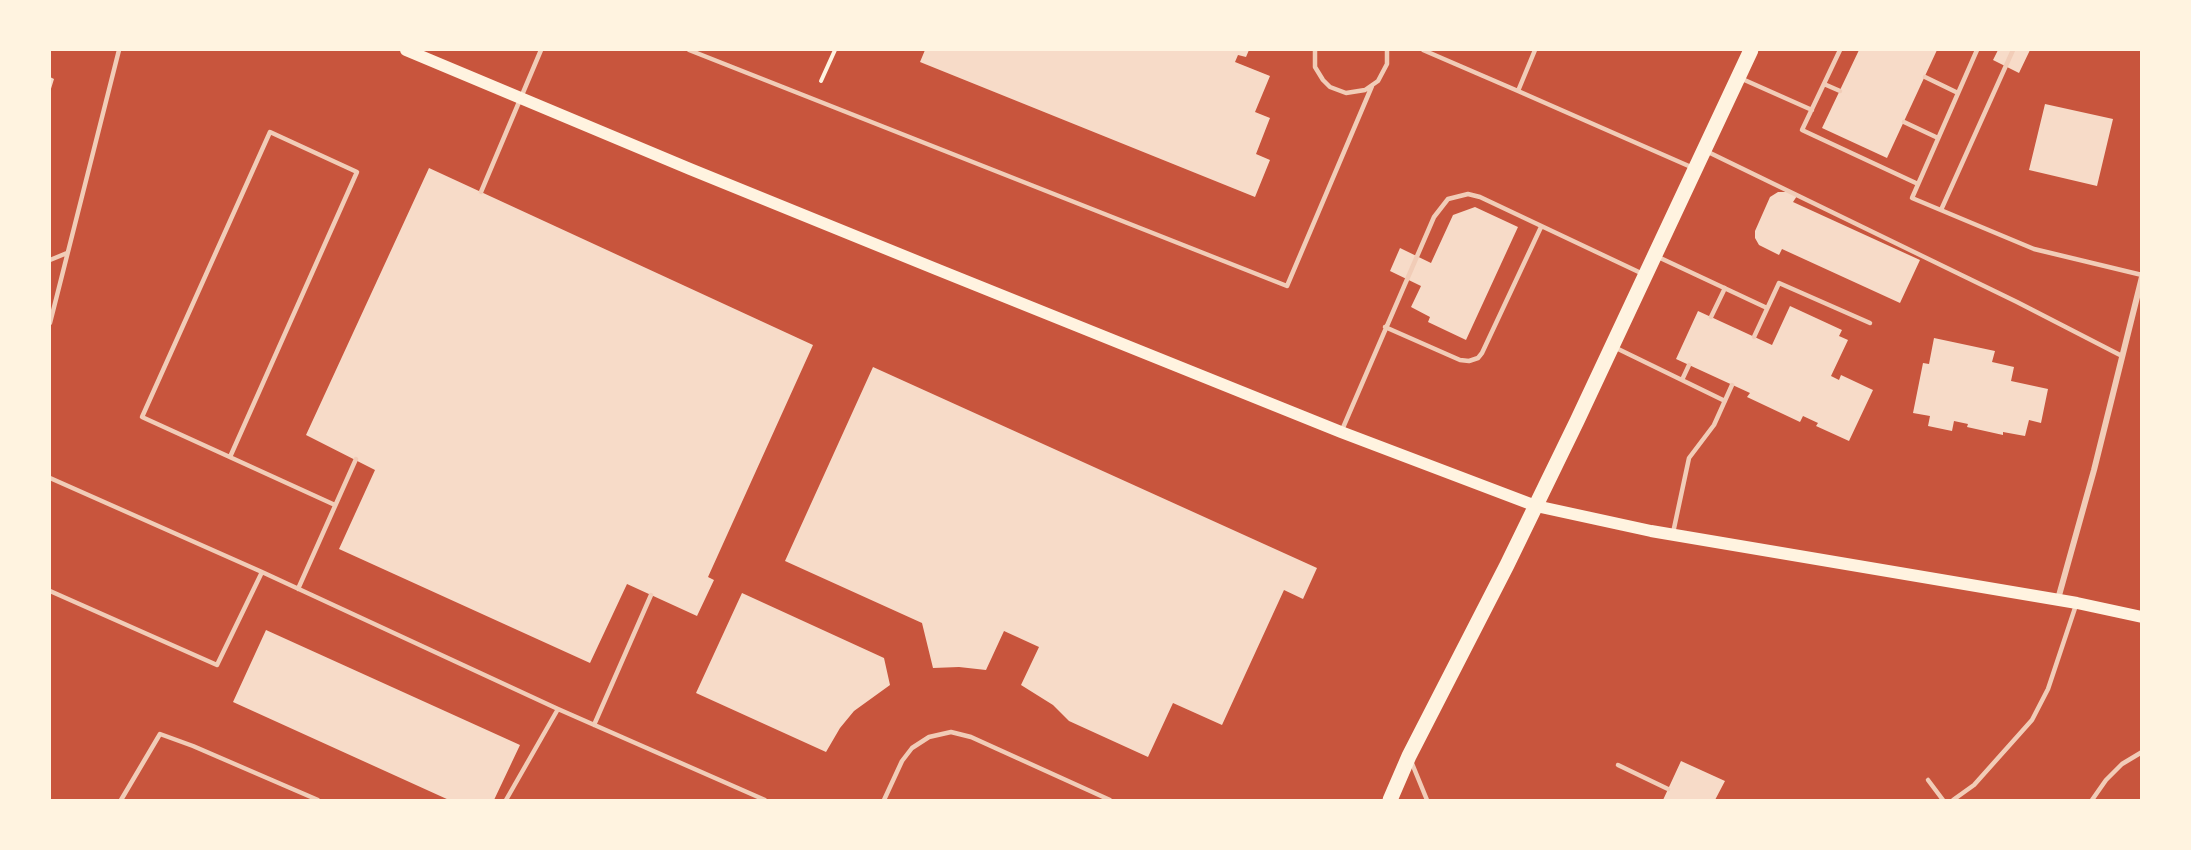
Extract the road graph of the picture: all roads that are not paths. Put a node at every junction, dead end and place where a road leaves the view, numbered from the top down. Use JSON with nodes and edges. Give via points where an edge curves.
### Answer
{"nodes":[{"id":1,"x":119,"y":50,"type":"edge"},
{"id":2,"x":406,"y":50,"type":"edge"},
{"id":3,"x":541,"y":50,"type":"edge"},
{"id":4,"x":689,"y":50,"type":"edge"},
{"id":5,"x":1315,"y":50,"type":"edge"},
{"id":6,"x":1387,"y":50,"type":"edge"},
{"id":7,"x":1423,"y":50,"type":"edge"},
{"id":8,"x":1535,"y":50,"type":"edge"},
{"id":9,"x":1751,"y":50,"type":"edge"},
{"id":10,"x":1840,"y":50,"type":"edge"},
{"id":11,"x":1977,"y":50,"type":"edge"},
{"id":12,"x":2013,"y":50,"type":"edge"},
{"id":13,"x":1925,"y":77,"type":"dead end"},
{"id":14,"x":1738,"y":78,"type":"junction"},
{"id":15,"x":1824,"y":84,"type":"junction"},
{"id":16,"x":1372,"y":86,"type":"junction"},
{"id":17,"x":1518,"y":91,"type":"junction"},
{"id":18,"x":1840,"y":91,"type":"dead end"},
{"id":19,"x":1958,"y":93,"type":"junction"},
{"id":20,"x":520,"y":98,"type":"junction"},
{"id":21,"x":1812,"y":110,"type":"junction"},
{"id":22,"x":1904,"y":122,"type":"dead end"},
{"id":23,"x":1938,"y":138,"type":"junction"},
{"id":24,"x":1704,"y":150,"type":"junction"},
{"id":25,"x":1695,"y":169,"type":"junction"},
{"id":26,"x":1918,"y":184,"type":"junction"},
{"id":27,"x":481,"y":192,"type":"dead end"},
{"id":28,"x":1941,"y":210,"type":"junction"},
{"id":29,"x":1541,"y":226,"type":"junction"},
{"id":30,"x":67,"y":253,"type":"junction"},
{"id":31,"x":1656,"y":256,"type":"junction"},
{"id":32,"x":50,"y":260,"type":"edge"},
{"id":33,"x":1646,"y":276,"type":"junction"},
{"id":34,"x":2142,"y":276,"type":"edge"},
{"id":35,"x":1725,"y":288,"type":"junction"},
{"id":36,"x":1767,"y":309,"type":"junction"},
{"id":37,"x":1712,"y":317,"type":"dead end"},
{"id":38,"x":50,"y":323,"type":"edge"},
{"id":39,"x":1870,"y":323,"type":"dead end"},
{"id":40,"x":1385,"y":327,"type":"junction"},
{"id":41,"x":1754,"y":337,"type":"dead end"},
{"id":42,"x":1613,"y":347,"type":"junction"},
{"id":43,"x":2122,"y":356,"type":"junction"},
{"id":44,"x":1689,"y":365,"type":"dead end"},
{"id":45,"x":1682,"y":380,"type":"junction"},
{"id":46,"x":1732,"y":385,"type":"dead end"},
{"id":47,"x":1725,"y":401,"type":"junction"},
{"id":48,"x":1341,"y":432,"type":"junction"},
{"id":49,"x":230,"y":457,"type":"junction"},
{"id":50,"x":356,"y":459,"type":"dead end"},
{"id":51,"x":50,"y":478,"type":"edge"},
{"id":52,"x":335,"y":505,"type":"junction"},
{"id":53,"x":1536,"y":506,"type":"junction"},
{"id":54,"x":1672,"y":535,"type":"junction"},
{"id":55,"x":262,"y":572,"type":"junction"},
{"id":56,"x":297,"y":589,"type":"junction"},
{"id":57,"x":50,"y":591,"type":"edge"},
{"id":58,"x":651,"y":595,"type":"dead end"},
{"id":59,"x":2057,"y":600,"type":"junction"},
{"id":60,"x":2077,"y":603,"type":"junction"},
{"id":61,"x":2142,"y":617,"type":"edge"},
{"id":62,"x":558,"y":709,"type":"junction"},
{"id":63,"x":594,"y":725,"type":"junction"},
{"id":64,"x":2142,"y":752,"type":"edge"},
{"id":65,"x":1409,"y":756,"type":"junction"},
{"id":66,"x":1618,"y":765,"type":"dead end"},
{"id":67,"x":1928,"y":780,"type":"dead end"},
{"id":68,"x":1668,"y":789,"type":"dead end"},
{"id":69,"x":122,"y":801,"type":"edge"},
{"id":70,"x":318,"y":801,"type":"edge"},
{"id":71,"x":506,"y":801,"type":"edge"},
{"id":72,"x":765,"y":801,"type":"edge"},
{"id":73,"x":884,"y":801,"type":"edge"},
{"id":74,"x":1110,"y":801,"type":"edge"},
{"id":75,"x":1390,"y":801,"type":"edge"},
{"id":76,"x":1427,"y":801,"type":"edge"},
{"id":77,"x":1943,"y":801,"type":"edge"},
{"id":78,"x":1953,"y":801,"type":"edge"},
{"id":79,"x":2092,"y":801,"type":"edge"}],
"edges":[{"from":1,"to":30,"type":"lane"},
{"from":2,"to":20,"type":"main road"},
{"from":3,"to":20,"type":"lane"},
{"from":4,"to":16,"type":"lane","via":[[1287,286]]},
{"from":5,"to":16,"type":"lane","via":[[1317,71],[1330,87],[1354,93]]},
{"from":6,"to":16,"type":"lane","via":[[1385,71]]},
{"from":7,"to":17,"type":"lane"},
{"from":8,"to":17,"type":"lane"},
{"from":9,"to":14,"type":"main road"},
{"from":10,"to":15,"type":"lane"},
{"from":11,"to":19,"type":"lane"},
{"from":12,"to":28,"type":"lane"},
{"from":13,"to":19,"type":"lane"},
{"from":14,"to":21,"type":"lane"},
{"from":14,"to":24,"type":"main road"},
{"from":15,"to":18,"type":"lane"},
{"from":15,"to":21,"type":"lane"},
{"from":17,"to":25,"type":"lane"},
{"from":19,"to":23,"type":"lane"},
{"from":20,"to":27,"type":"lane"},
{"from":20,"to":48,"type":"main road"},
{"from":21,"to":26,"type":"lane","via":[[1802,130]]},
{"from":22,"to":23,"type":"lane"},
{"from":23,"to":26,"type":"lane"},
{"from":24,"to":25,"type":"main road"},
{"from":24,"to":43,"type":"lane"},
{"from":25,"to":31,"type":"main road"},
{"from":26,"to":28,"type":"lane","via":[[1912,198]]},
{"from":28,"to":34,"type":"lane","via":[[2034,249]]},
{"from":29,"to":33,"type":"lane"},
{"from":29,"to":40,"type":"lane","via":[[1480,197],[1468,194],[1448,199],[1434,217]]},
{"from":29,"to":40,"type":"lane","via":[[1478,358],[1460,360]]},
{"from":30,"to":32,"type":"lane"},
{"from":30,"to":38,"type":"lane"},
{"from":31,"to":33,"type":"main road"},
{"from":31,"to":35,"type":"lane"},
{"from":33,"to":42,"type":"main road"},
{"from":34,"to":43,"type":"street"},
{"from":35,"to":36,"type":"lane"},
{"from":35,"to":37,"type":"lane"},
{"from":36,"to":39,"type":"lane","via":[[1779,283]]},
{"from":36,"to":41,"type":"lane"},
{"from":40,"to":48,"type":"lane"},
{"from":42,"to":45,"type":"lane"},
{"from":42,"to":53,"type":"main road"},
{"from":43,"to":59,"type":"street"},
{"from":44,"to":45,"type":"lane"},
{"from":45,"to":47,"type":"lane"},
{"from":46,"to":47,"type":"lane"},
{"from":47,"to":54,"type":"lane","via":[[1714,425],[1689,458]]},
{"from":48,"to":53,"type":"main road"},
{"from":49,"to":49,"type":"lane","via":[[142,417],[270,132],[357,172]]},
{"from":49,"to":52,"type":"lane"},
{"from":50,"to":52,"type":"lane"},
{"from":51,"to":55,"type":"lane"},
{"from":52,"to":56,"type":"lane"},
{"from":53,"to":54,"type":"main road"},
{"from":53,"to":65,"type":"main road"},
{"from":54,"to":59,"type":"main road"},
{"from":55,"to":56,"type":"lane"},
{"from":55,"to":57,"type":"lane","via":[[217,665]]},
{"from":56,"to":62,"type":"lane"},
{"from":58,"to":63,"type":"lane"},
{"from":59,"to":60,"type":"main road"},
{"from":60,"to":61,"type":"main road"},
{"from":60,"to":78,"type":"lane","via":[[2048,689],[2032,720],[1974,785]]},
{"from":62,"to":63,"type":"lane"},
{"from":62,"to":71,"type":"lane"},
{"from":63,"to":72,"type":"lane"},
{"from":64,"to":79,"type":"lane","via":[[2122,764]]},
{"from":65,"to":75,"type":"main road"},
{"from":65,"to":76,"type":"lane"},
{"from":66,"to":68,"type":"lane"},
{"from":67,"to":77,"type":"lane"},
{"from":69,"to":70,"type":"lane","via":[[160,734]]},
{"from":73,"to":74,"type":"lane","via":[[912,748],[929,737],[951,732],[971,737]]}]}
